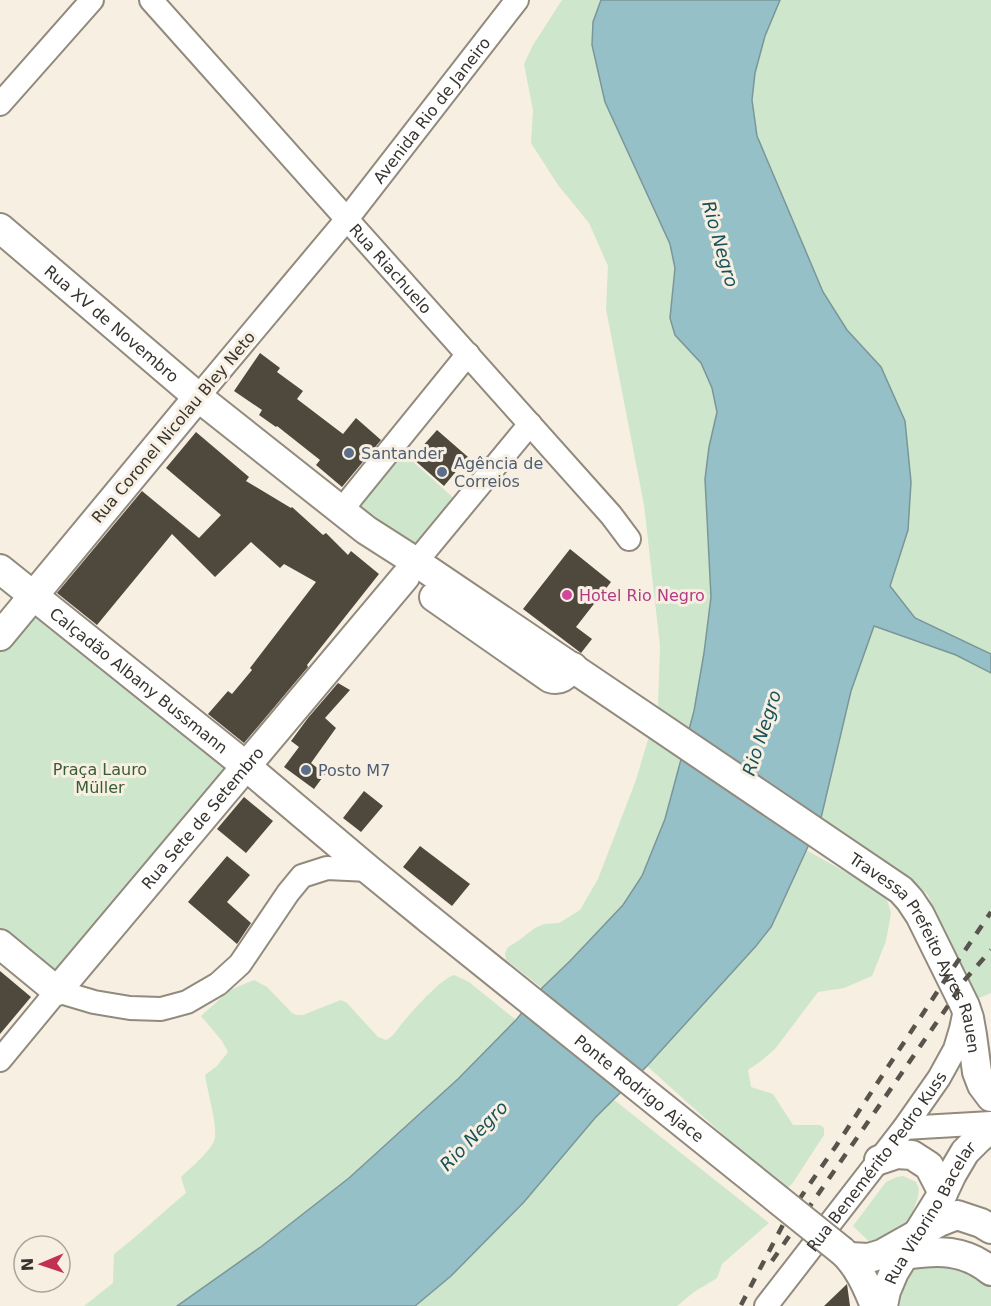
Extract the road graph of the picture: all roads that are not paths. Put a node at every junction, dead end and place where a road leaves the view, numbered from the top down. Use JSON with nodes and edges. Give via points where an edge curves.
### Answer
{"nodes":[{"id":1,"x":92,"y":0,"type":"edge"},
{"id":2,"x":152,"y":0,"type":"edge"},
{"id":3,"x":517,"y":0,"type":"edge"},
{"id":4,"x":0,"y":104,"type":"edge"},
{"id":5,"x":347,"y":219,"type":"junction"},
{"id":6,"x":0,"y":228,"type":"edge"},
{"id":7,"x":468,"y":354,"type":"junction"},
{"id":8,"x":198,"y":397,"type":"junction"},
{"id":9,"x":530,"y":424,"type":"junction"},
{"id":10,"x":342,"y":512,"type":"junction"},
{"id":11,"x":629,"y":539,"type":"dead end"},
{"id":12,"x":0,"y":569,"type":"edge"},
{"id":13,"x":411,"y":569,"type":"junction"},
{"id":14,"x":33,"y":596,"type":"junction"},
{"id":15,"x":0,"y":636,"type":"edge"},
{"id":16,"x":601,"y":686,"type":"joint"},
{"id":17,"x":245,"y":766,"type":"junction"},
{"id":18,"x":369,"y":870,"type":"junction"},
{"id":19,"x":0,"y":944,"type":"edge"},
{"id":20,"x":57,"y":991,"type":"junction"},
{"id":21,"x":965,"y":1006,"type":"junction"},
{"id":22,"x":0,"y":1060,"type":"edge"},
{"id":23,"x":991,"y":1097,"type":"edge"},
{"id":24,"x":991,"y":1123,"type":"edge"},
{"id":25,"x":904,"y":1128,"type":"junction"},
{"id":26,"x":991,"y":1128,"type":"edge"},
{"id":27,"x":879,"y":1160,"type":"junction"},
{"id":28,"x":943,"y":1192,"type":"junction"},
{"id":29,"x":991,"y":1229,"type":"edge"},
{"id":30,"x":912,"y":1244,"type":"junction"},
{"id":31,"x":845,"y":1254,"type":"junction"},
{"id":32,"x":991,"y":1271,"type":"edge"},
{"id":33,"x":766,"y":1306,"type":"edge"},
{"id":34,"x":875,"y":1306,"type":"edge"},
{"id":35,"x":883,"y":1306,"type":"edge"}],
"edges":[{"from":1,"to":4,"type":"street"},
{"from":2,"to":5,"type":"street","name":"Rua Riachuelo"},
{"from":3,"to":5,"type":"street","name":"Avenida Rio de Janeiro"},
{"from":5,"to":7,"type":"street","name":"Rua Riachuelo"},
{"from":5,"to":8,"type":"street","name":"Rua Coronel Nicolau Bley Neto"},
{"from":6,"to":8,"type":"main road","name":"Rua XV de Novembro"},
{"from":7,"to":9,"type":"street","name":"Rua Riachuelo"},
{"from":7,"to":10,"type":"street"},
{"from":8,"to":10,"type":"main road","name":"Rua XV de Novembro"},
{"from":8,"to":14,"type":"main road","name":"Rua Coronel Nicolau Bley Neto"},
{"from":9,"to":11,"type":"street","name":"Rua Riachuelo"},
{"from":9,"to":13,"type":"street","name":"Rua Sete de Setembro"},
{"from":10,"to":13,"type":"main road","name":"Rua XV de Novembro"},
{"from":12,"to":14,"type":"main road","name":"Calçadão Albany Bussmann"},
{"from":13,"to":16,"type":"main road","name":"Rua XV de Novembro","via":[[553,680],[561,679],[573,668]]},
{"from":13,"to":17,"type":"main road","name":"Rua Sete de Setembro"},
{"from":14,"to":15,"type":"main road","name":"Rua Coronel Nicolau Bley Neto"},
{"from":14,"to":17,"type":"main road","name":"Calçadão Albany Bussmann"},
{"from":16,"to":21,"type":"main road","name":"Travessa Prefeito Ayres Rauen","via":[[894,885],[920,915]]},
{"from":17,"to":18,"type":"main road","name":"Calçadão Albany Bussmann"},
{"from":17,"to":20,"type":"main road","name":"Rua Sete de Setembro"},
{"from":18,"to":20,"type":"street","via":[[327,868],[302,876],[240,964],[218,984],[187,1002],[160,1009],[130,1008]]},
{"from":18,"to":31,"type":"main road","name":"Ponte Rodrigo Ajace","bridge":true},
{"from":19,"to":20,"type":"main road"},
{"from":20,"to":22,"type":"street","name":"Rua Sete de Setembro"},
{"from":21,"to":23,"type":"main road","name":"Travessa Prefeito Ayres Rauen","via":[[977,1072]]},
{"from":21,"to":25,"type":"street","name":"Rua Benemérito Pedro Kuss","via":[[955,1049]]},
{"from":24,"to":25,"type":"street"},
{"from":25,"to":27,"type":"street","name":"Rua Benemérito Pedro Kuss"},
{"from":26,"to":28,"type":"main road","name":"Rua Vitorino Bacelar","via":[[965,1152]]},
{"from":27,"to":28,"type":"main road","via":[[897,1154],[912,1155],[929,1166]]},
{"from":27,"to":33,"type":"street","name":"Rua Benemérito Pedro Kuss"},
{"from":28,"to":30,"type":"main road","name":"Rua Vitorino Bacelar"},
{"from":29,"to":30,"type":"main road","via":[[957,1215],[939,1222]]},
{"from":30,"to":31,"type":"main road","via":[[868,1258]]},
{"from":30,"to":32,"type":"main road","via":[[958,1254]]},
{"from":30,"to":35,"type":"main road","name":"Rua Vitorino Bacelar","via":[[894,1272]]},
{"from":31,"to":34,"type":"main road","name":"Ponte Rodrigo Ajace","via":[[861,1274]]}]}
